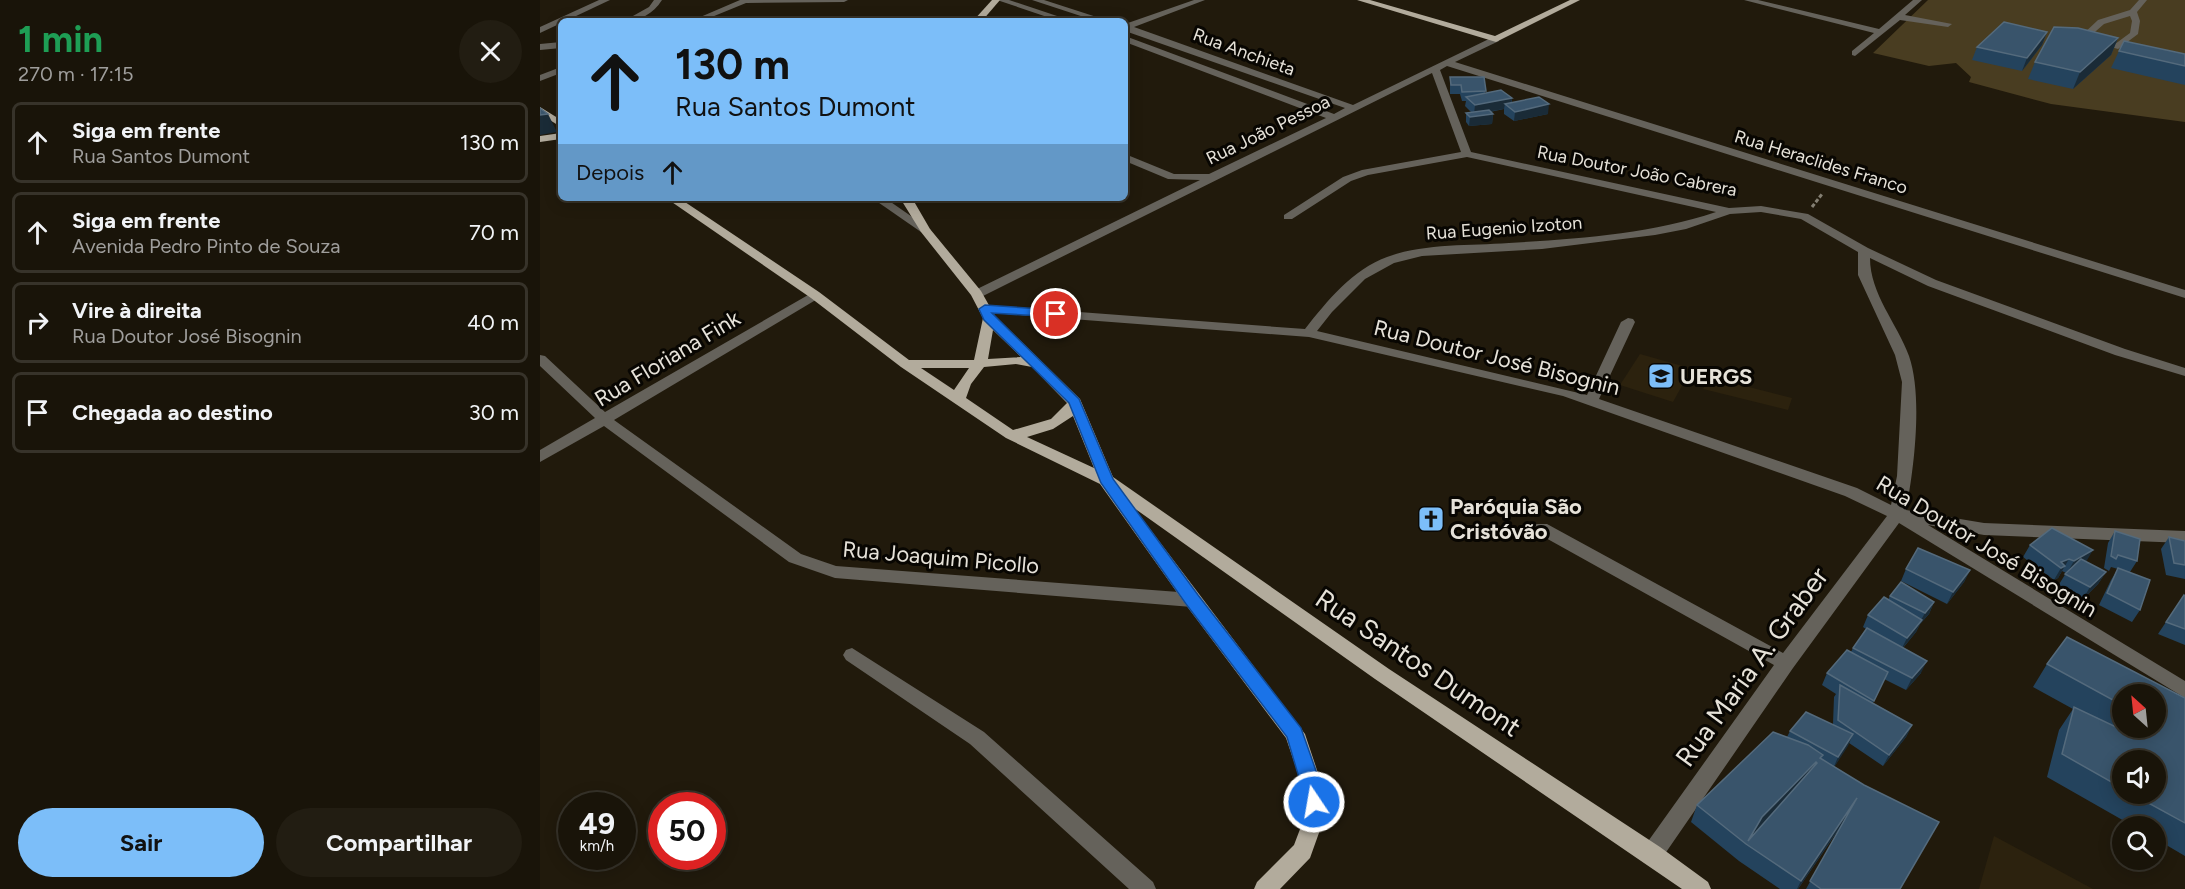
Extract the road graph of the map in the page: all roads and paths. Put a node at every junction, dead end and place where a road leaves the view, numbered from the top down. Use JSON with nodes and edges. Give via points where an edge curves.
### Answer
{"nodes":[{"id":1,"x":606,"y":0,"type":"edge"},
{"id":2,"x":658,"y":0,"type":"edge"},
{"id":3,"x":838,"y":0,"type":"edge"},
{"id":4,"x":843,"y":0,"type":"edge"},
{"id":5,"x":996,"y":0,"type":"edge"},
{"id":6,"x":1001,"y":0,"type":"edge"},
{"id":7,"x":1036,"y":0,"type":"edge"},
{"id":8,"x":1176,"y":0,"type":"edge"},
{"id":9,"x":1199,"y":0,"type":"edge"},
{"id":10,"x":1361,"y":0,"type":"edge"},
{"id":11,"x":1576,"y":0,"type":"edge"},
{"id":12,"x":1748,"y":0,"type":"edge"},
{"id":13,"x":1774,"y":0,"type":"edge"},
{"id":14,"x":1918,"y":0,"type":"edge"},
{"id":15,"x":2143,"y":0,"type":"edge"},
{"id":16,"x":746,"y":1,"type":"edge"},
{"id":17,"x":2133,"y":12,"type":"junction"},
{"id":18,"x":1898,"y":17,"type":"junction"},
{"id":19,"x":566,"y":18,"type":"edge"},
{"id":20,"x":634,"y":18,"type":"edge"},
{"id":21,"x":703,"y":18,"type":"edge"},
{"id":22,"x":980,"y":18,"type":"edge"},
{"id":23,"x":1058,"y":18,"type":"edge"},
{"id":24,"x":1095,"y":18,"type":"edge"},
{"id":25,"x":1125,"y":18,"type":"edge"},
{"id":26,"x":558,"y":22,"type":"edge"},
{"id":27,"x":1948,"y":24,"type":"dead end"},
{"id":28,"x":1128,"y":26,"type":"edge"},
{"id":29,"x":1128,"y":28,"type":"edge"},
{"id":30,"x":1884,"y":29,"type":"junction"},
{"id":31,"x":540,"y":30,"type":"edge"},
{"id":32,"x":1496,"y":39,"type":"junction"},
{"id":33,"x":1128,"y":40,"type":"edge"},
{"id":34,"x":558,"y":45,"type":"edge"},
{"id":35,"x":540,"y":47,"type":"edge"},
{"id":36,"x":2115,"y":47,"type":"junction"},
{"id":37,"x":2127,"y":52,"type":"edge"},
{"id":38,"x":1856,"y":53,"type":"dead end"},
{"id":39,"x":1447,"y":63,"type":"junction"},
{"id":40,"x":1229,"y":64,"type":"junction"},
{"id":41,"x":1435,"y":69,"type":"junction"},
{"id":42,"x":558,"y":71,"type":"edge"},
{"id":43,"x":1211,"y":72,"type":"junction"},
{"id":44,"x":540,"y":78,"type":"edge"},
{"id":45,"x":1353,"y":108,"type":"junction"},
{"id":46,"x":540,"y":110,"type":"edge"},
{"id":47,"x":1333,"y":117,"type":"junction"},
{"id":48,"x":558,"y":122,"type":"edge"},
{"id":49,"x":558,"y":137,"type":"edge"},
{"id":50,"x":540,"y":140,"type":"edge"},
{"id":51,"x":1467,"y":154,"type":"junction"},
{"id":52,"x":1128,"y":157,"type":"edge"},
{"id":53,"x":1210,"y":177,"type":"junction"},
{"id":54,"x":1832,"y":182,"type":"junction"},
{"id":55,"x":676,"y":201,"type":"edge"},
{"id":56,"x":882,"y":201,"type":"edge"},
{"id":57,"x":908,"y":201,"type":"edge"},
{"id":58,"x":1729,"y":211,"type":"junction"},
{"id":59,"x":1804,"y":216,"type":"junction"},
{"id":60,"x":1288,"y":217,"type":"dead end"},
{"id":61,"x":925,"y":230,"type":"junction"},
{"id":62,"x":1864,"y":251,"type":"junction"},
{"id":63,"x":977,"y":294,"type":"junction"},
{"id":64,"x":2185,"y":294,"type":"edge"},
{"id":65,"x":815,"y":295,"type":"junction"},
{"id":66,"x":987,"y":313,"type":"junction"},
{"id":67,"x":1628,"y":322,"type":"dead end"},
{"id":68,"x":1309,"y":333,"type":"junction"},
{"id":69,"x":540,"y":358,"type":"edge"},
{"id":70,"x":906,"y":364,"type":"junction"},
{"id":71,"x":980,"y":364,"type":"junction"},
{"id":72,"x":1038,"y":365,"type":"junction"},
{"id":73,"x":2185,"y":372,"type":"edge"},
{"id":74,"x":958,"y":399,"type":"junction"},
{"id":75,"x":1591,"y":401,"type":"junction"},
{"id":76,"x":1075,"y":402,"type":"junction"},
{"id":77,"x":604,"y":419,"type":"junction"},
{"id":78,"x":1011,"y":435,"type":"junction"},
{"id":79,"x":540,"y":457,"type":"edge"},
{"id":80,"x":1106,"y":480,"type":"junction"},
{"id":81,"x":1897,"y":514,"type":"junction"},
{"id":82,"x":1541,"y":528,"type":"dead end"},
{"id":83,"x":2153,"y":535,"type":"junction"},
{"id":84,"x":2185,"y":537,"type":"edge"},
{"id":85,"x":2185,"y":542,"type":"edge"},
{"id":86,"x":1192,"y":600,"type":"junction"},
{"id":87,"x":852,"y":656,"type":"dead end"},
{"id":88,"x":1786,"y":663,"type":"junction"},
{"id":89,"x":2185,"y":690,"type":"edge"},
{"id":90,"x":1652,"y":854,"type":"junction"},
{"id":91,"x":1145,"y":889,"type":"edge"},
{"id":92,"x":1265,"y":889,"type":"edge"},
{"id":93,"x":1700,"y":889,"type":"edge"}],
"edges":[{"from":1,"to":19,"type":"street"},
{"from":2,"to":20,"type":"street","via":[[652,9]]},
{"from":3,"to":4,"type":"street"},
{"from":3,"to":16,"type":"street"},
{"from":5,"to":22,"type":"main road"},
{"from":6,"to":23,"type":"street"},
{"from":7,"to":24,"type":"street"},
{"from":8,"to":25,"type":"street"},
{"from":9,"to":28,"type":"street"},
{"from":10,"to":32,"type":"main road"},
{"from":11,"to":32,"type":"main road","name":"Rua João Pessoa"},
{"from":12,"to":30,"type":"street"},
{"from":13,"to":30,"type":"street"},
{"from":14,"to":18,"type":"street"},
{"from":15,"to":17,"type":"street"},
{"from":16,"to":21,"type":"street"},
{"from":17,"to":36,"type":"street","via":[[2134,34]]},
{"from":17,"to":36,"type":"street","via":[[2101,22],[2081,35]]},
{"from":18,"to":27,"type":"street"},
{"from":18,"to":30,"type":"street"},
{"from":26,"to":31,"type":"street"},
{"from":29,"to":40,"type":"street","name":"Rua Anchieta"},
{"from":30,"to":38,"type":"street"},
{"from":32,"to":39,"type":"street","name":"Rua João Pessoa"},
{"from":33,"to":43,"type":"street","name":"Rua Anchieta"},
{"from":34,"to":35,"type":"street"},
{"from":36,"to":37,"type":"street"},
{"from":39,"to":41,"type":"street","name":"Rua João Pessoa"},
{"from":39,"to":54,"type":"street","name":"Rua Heraclides Franco"},
{"from":40,"to":43,"type":"street"},
{"from":40,"to":45,"type":"street","name":"Rua Anchieta"},
{"from":41,"to":45,"type":"street","name":"Rua João Pessoa"},
{"from":41,"to":51,"type":"street"},
{"from":42,"to":44,"type":"street"},
{"from":43,"to":47,"type":"street","name":"Rua Anchieta"},
{"from":45,"to":47,"type":"street","name":"Rua João Pessoa"},
{"from":46,"to":48,"type":"main road"},
{"from":47,"to":53,"type":"street","name":"Rua João Pessoa"},
{"from":49,"to":50,"type":"main road"},
{"from":51,"to":58,"type":"street","name":"Rua Doutor João Cabrera"},
{"from":51,"to":60,"type":"street","via":[[1347,179]]},
{"from":52,"to":53,"type":"street","via":[[1172,177]]},
{"from":53,"to":63,"type":"street","name":"Rua João Pessoa"},
{"from":54,"to":59,"type":"path"},
{"from":54,"to":64,"type":"street","name":"Rua Heraclides Franco"},
{"from":55,"to":65,"type":"main road","name":"Rua Santos Dumont"},
{"from":56,"to":61,"type":"street"},
{"from":57,"to":61,"type":"main road"},
{"from":58,"to":59,"type":"street","name":"Rua Doutor João Cabrera","via":[[1761,209]]},
{"from":58,"to":68,"type":"street","name":"Rua Eugenio Izoton","via":[[1655,232],[1542,245],[1422,252],[1390,260],[1361,276]]},
{"from":59,"to":62,"type":"street","name":"Rua Doutor João Cabrera"},
{"from":61,"to":63,"type":"main road"},
{"from":62,"to":73,"type":"street","name":"Rua Doutor João Cabrera","via":[[1932,283]]},
{"from":62,"to":81,"type":"street","via":[[1864,275],[1902,355],[1909,382],[1905,476]]},
{"from":63,"to":66,"type":"main road"},
{"from":65,"to":70,"type":"main road","name":"Rua Santos Dumont"},
{"from":65,"to":77,"type":"street","name":"Rua Floriana Fink"},
{"from":66,"to":68,"type":"street","name":"Rua Doutor José Bisognin"},
{"from":66,"to":71,"type":"main road"},
{"from":66,"to":72,"type":"main road"},
{"from":67,"to":75,"type":"street"},
{"from":68,"to":75,"type":"street","name":"Rua Doutor José Bisognin"},
{"from":69,"to":77,"type":"street","name":"Rua Joaquim Picollo"},
{"from":70,"to":71,"type":"main road"},
{"from":70,"to":74,"type":"main road","name":"Rua Santos Dumont"},
{"from":71,"to":72,"type":"main road","via":[[1008,360]]},
{"from":71,"to":74,"type":"main road","via":[[964,383]]},
{"from":72,"to":76,"type":"main road"},
{"from":74,"to":78,"type":"main road","name":"Rua Santos Dumont"},
{"from":75,"to":81,"type":"street","name":"Rua Doutor José Bisognin","via":[[1851,492]]},
{"from":76,"to":78,"type":"main road","via":[[1059,421]]},
{"from":76,"to":80,"type":"main road"},
{"from":77,"to":79,"type":"street","name":"Rua Floriana Fink"},
{"from":77,"to":86,"type":"street","name":"Rua Joaquim Picollo","via":[[795,558],[835,572]]},
{"from":78,"to":80,"type":"main road","name":"Rua Santos Dumont"},
{"from":80,"to":86,"type":"main road"},
{"from":80,"to":90,"type":"main road","name":"Rua Santos Dumont","via":[[1382,674]]},
{"from":81,"to":83,"type":"street","via":[[1984,529]]},
{"from":81,"to":88,"type":"street","name":"Rua Maria A. Graber"},
{"from":81,"to":89,"type":"street","name":"Rua Doutor José Bisognin"},
{"from":82,"to":88,"type":"street"},
{"from":83,"to":84,"type":"street"},
{"from":83,"to":85,"type":"street"},
{"from":86,"to":92,"type":"main road","via":[[1295,734],[1313,788],[1315,816],[1302,851]]},
{"from":87,"to":91,"type":"street","via":[[977,738]]},
{"from":88,"to":90,"type":"street","name":"Rua Maria A. Graber"},
{"from":90,"to":93,"type":"main road","name":"Rua Santos Dumont"}]}
